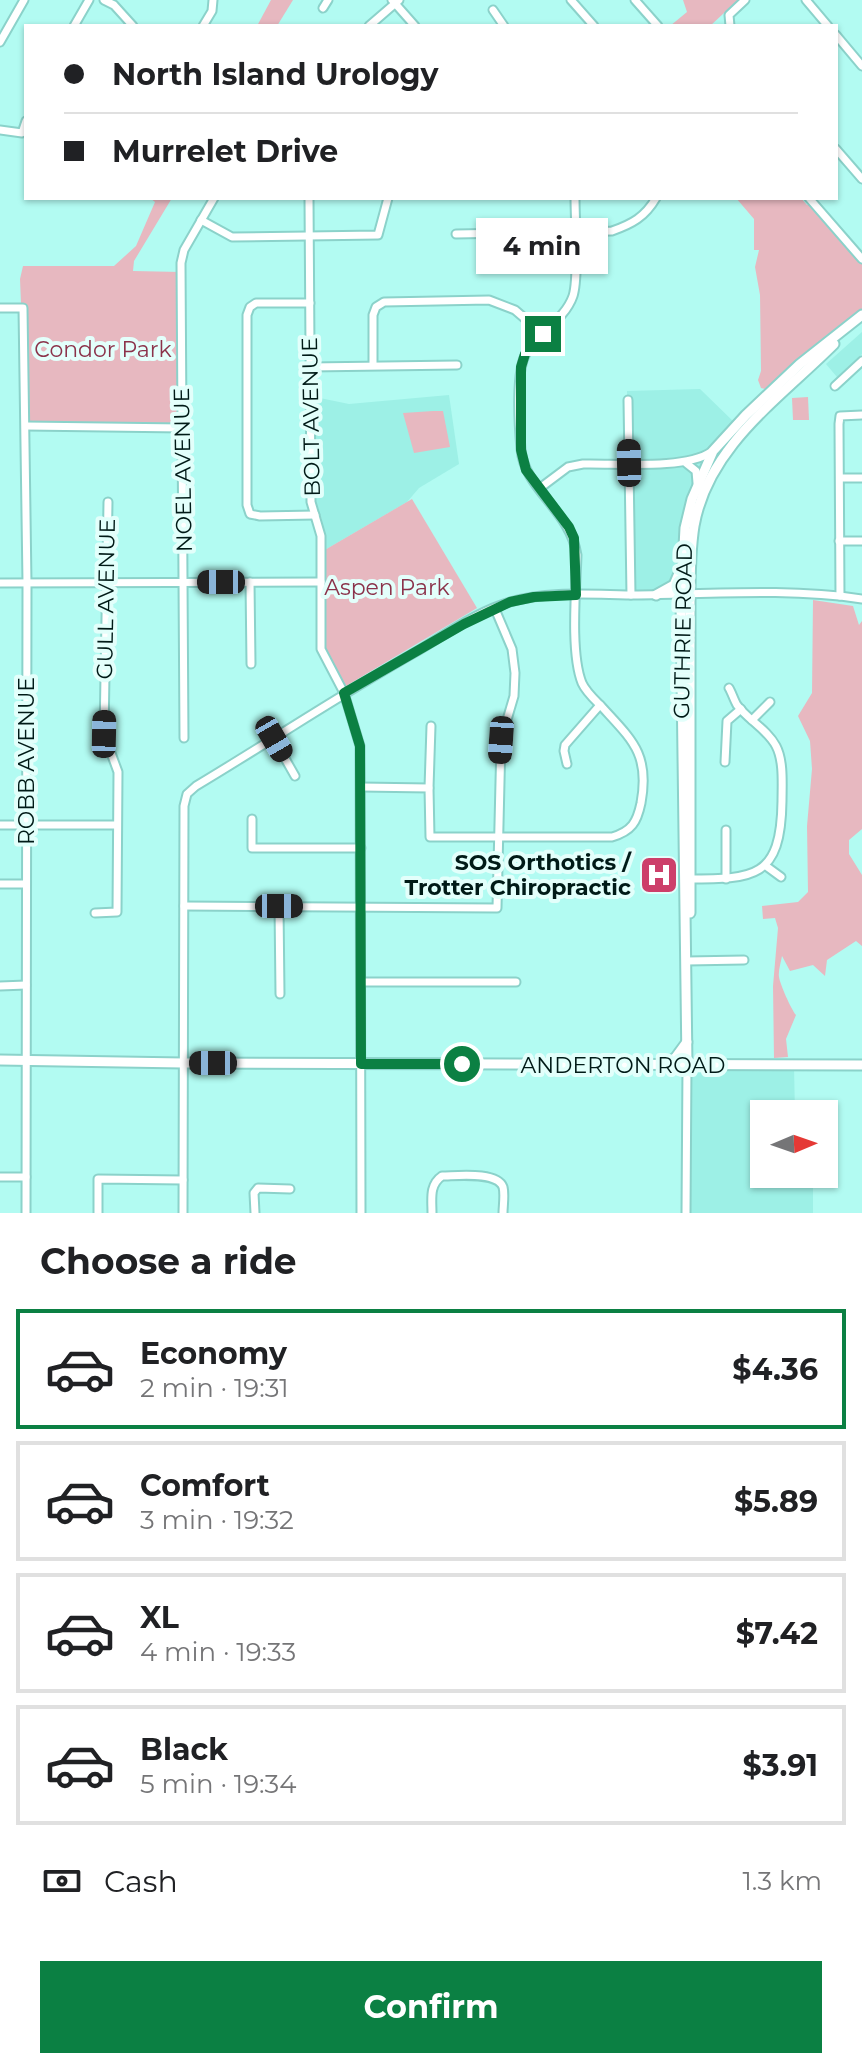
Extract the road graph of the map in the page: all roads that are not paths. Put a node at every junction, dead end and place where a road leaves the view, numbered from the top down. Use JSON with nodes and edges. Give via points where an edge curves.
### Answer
{"nodes":[{"id":1,"x":24,"y":0,"type":"edge"},
{"id":2,"x":89,"y":0,"type":"edge"},
{"id":3,"x":104,"y":0,"type":"edge"},
{"id":4,"x":213,"y":0,"type":"edge"},
{"id":5,"x":328,"y":0,"type":"edge"},
{"id":6,"x":571,"y":0,"type":"edge"},
{"id":7,"x":635,"y":0,"type":"edge"},
{"id":8,"x":745,"y":0,"type":"edge"},
{"id":9,"x":806,"y":0,"type":"edge"},
{"id":10,"x":395,"y":1,"type":"edge"},
{"id":11,"x":323,"y":8,"type":"dead end"},
{"id":12,"x":493,"y":10,"type":"dead end"},
{"id":13,"x":75,"y":24,"type":"edge"},
{"id":14,"x":131,"y":24,"type":"edge"},
{"id":15,"x":204,"y":24,"type":"edge"},
{"id":16,"x":371,"y":24,"type":"edge"},
{"id":17,"x":413,"y":24,"type":"edge"},
{"id":18,"x":503,"y":24,"type":"edge"},
{"id":19,"x":592,"y":24,"type":"edge"},
{"id":20,"x":656,"y":24,"type":"edge"},
{"id":21,"x":730,"y":24,"type":"edge"},
{"id":22,"x":826,"y":24,"type":"edge"},
{"id":23,"x":838,"y":37,"type":"edge"},
{"id":24,"x":0,"y":42,"type":"edge"},
{"id":25,"x":862,"y":66,"type":"edge"},
{"id":26,"x":24,"y":127,"type":"edge"},
{"id":27,"x":0,"y":130,"type":"edge"},
{"id":28,"x":838,"y":151,"type":"edge"},
{"id":29,"x":862,"y":179,"type":"edge"},
{"id":30,"x":213,"y":200,"type":"edge"},
{"id":31,"x":309,"y":200,"type":"edge"},
{"id":32,"x":387,"y":200,"type":"edge"},
{"id":33,"x":575,"y":200,"type":"edge"},
{"id":34,"x":655,"y":200,"type":"edge"},
{"id":35,"x":811,"y":200,"type":"edge"},
{"id":36,"x":201,"y":220,"type":"junction"},
{"id":37,"x":575,"y":232,"type":"junction"},
{"id":38,"x":456,"y":234,"type":"dead end"},
{"id":39,"x":310,"y":236,"type":"junction"},
{"id":40,"x":862,"y":259,"type":"edge"},
{"id":41,"x":310,"y":303,"type":"junction"},
{"id":42,"x":0,"y":308,"type":"edge"},
{"id":43,"x":862,"y":316,"type":"edge"},
{"id":44,"x":543,"y":334,"type":"junction"},
{"id":45,"x":862,"y":361,"type":"edge"},
{"id":46,"x":373,"y":365,"type":"junction"},
{"id":47,"x":457,"y":365,"type":"dead end"},
{"id":48,"x":310,"y":367,"type":"junction"},
{"id":49,"x":853,"y":370,"type":"junction"},
{"id":50,"x":862,"y":370,"type":"edge"},
{"id":51,"x":835,"y":386,"type":"dead end"},
{"id":52,"x":628,"y":400,"type":"dead end"},
{"id":53,"x":862,"y":415,"type":"edge"},
{"id":54,"x":26,"y":426,"type":"junction"},
{"id":55,"x":183,"y":428,"type":"junction"},
{"id":56,"x":713,"y":451,"type":"junction"},
{"id":57,"x":629,"y":463,"type":"junction"},
{"id":58,"x":686,"y":463,"type":"junction"},
{"id":59,"x":840,"y":478,"type":"junction"},
{"id":60,"x":862,"y":478,"type":"edge"},
{"id":61,"x":540,"y":488,"type":"junction"},
{"id":62,"x":696,"y":488,"type":"junction"},
{"id":63,"x":108,"y":502,"type":"dead end"},
{"id":64,"x":315,"y":515,"type":"junction"},
{"id":65,"x":839,"y":541,"type":"junction"},
{"id":66,"x":862,"y":541,"type":"edge"},
{"id":67,"x":682,"y":568,"type":"junction"},
{"id":68,"x":250,"y":582,"type":"junction"},
{"id":69,"x":321,"y":582,"type":"junction"},
{"id":70,"x":0,"y":583,"type":"edge"},
{"id":71,"x":27,"y":583,"type":"junction"},
{"id":72,"x":106,"y":583,"type":"junction"},
{"id":73,"x":184,"y":583,"type":"junction"},
{"id":74,"x":686,"y":594,"type":"junction"},
{"id":75,"x":576,"y":595,"type":"junction"},
{"id":76,"x":631,"y":595,"type":"junction"},
{"id":77,"x":656,"y":595,"type":"junction"},
{"id":78,"x":840,"y":596,"type":"junction"},
{"id":79,"x":862,"y":599,"type":"edge"},
{"id":80,"x":495,"y":609,"type":"junction"},
{"id":81,"x":251,"y":664,"type":"dead end"},
{"id":82,"x":729,"y":688,"type":"dead end"},
{"id":83,"x":344,"y":693,"type":"junction"},
{"id":84,"x":770,"y":702,"type":"dead end"},
{"id":85,"x":600,"y":705,"type":"junction"},
{"id":86,"x":741,"y":709,"type":"junction"},
{"id":87,"x":752,"y":720,"type":"junction"},
{"id":88,"x":431,"y":726,"type":"dead end"},
{"id":89,"x":184,"y":738,"type":"dead end"},
{"id":90,"x":274,"y":739,"type":"junction"},
{"id":91,"x":725,"y":762,"type":"dead end"},
{"id":92,"x":567,"y":764,"type":"dead end"},
{"id":93,"x":295,"y":776,"type":"dead end"},
{"id":94,"x":361,"y":787,"type":"junction"},
{"id":95,"x":429,"y":788,"type":"junction"},
{"id":96,"x":252,"y":819,"type":"dead end"},
{"id":97,"x":26,"y":824,"type":"junction"},
{"id":98,"x":0,"y":825,"type":"edge"},
{"id":99,"x":117,"y":825,"type":"junction"},
{"id":100,"x":726,"y":830,"type":"dead end"},
{"id":101,"x":498,"y":835,"type":"junction"},
{"id":102,"x":361,"y":848,"type":"junction"},
{"id":103,"x":766,"y":866,"type":"junction"},
{"id":104,"x":781,"y":877,"type":"dead end"},
{"id":105,"x":687,"y":879,"type":"junction"},
{"id":106,"x":726,"y":879,"type":"junction"},
{"id":107,"x":0,"y":884,"type":"edge"},
{"id":108,"x":26,"y":884,"type":"junction"},
{"id":109,"x":184,"y":906,"type":"junction"},
{"id":110,"x":279,"y":906,"type":"junction"},
{"id":111,"x":361,"y":907,"type":"junction"},
{"id":112,"x":95,"y":913,"type":"dead end"},
{"id":113,"x":744,"y":960,"type":"dead end"},
{"id":114,"x":687,"y":961,"type":"junction"},
{"id":115,"x":361,"y":982,"type":"junction"},
{"id":116,"x":516,"y":982,"type":"dead end"},
{"id":117,"x":26,"y":985,"type":"junction"},
{"id":118,"x":0,"y":986,"type":"edge"},
{"id":119,"x":280,"y":994,"type":"dead end"},
{"id":120,"x":687,"y":1042,"type":"junction"},
{"id":121,"x":0,"y":1060,"type":"edge"},
{"id":122,"x":26,"y":1061,"type":"junction"},
{"id":123,"x":183,"y":1063,"type":"junction"},
{"id":124,"x":361,"y":1064,"type":"junction"},
{"id":125,"x":666,"y":1065,"type":"junction"},
{"id":126,"x":687,"y":1065,"type":"junction"},
{"id":127,"x":862,"y":1065,"type":"edge"},
{"id":128,"x":0,"y":1177,"type":"edge"},
{"id":129,"x":26,"y":1177,"type":"junction"},
{"id":130,"x":183,"y":1180,"type":"junction"},
{"id":131,"x":290,"y":1189,"type":"dead end"},
{"id":132,"x":26,"y":1213,"type":"edge"},
{"id":133,"x":98,"y":1213,"type":"edge"},
{"id":134,"x":183,"y":1213,"type":"edge"},
{"id":135,"x":255,"y":1213,"type":"edge"},
{"id":136,"x":361,"y":1213,"type":"edge"},
{"id":137,"x":432,"y":1213,"type":"edge"},
{"id":138,"x":503,"y":1213,"type":"edge"},
{"id":139,"x":686,"y":1213,"type":"edge"}],
"edges":[{"from":1,"to":24,"type":"street"},
{"from":2,"to":13,"type":"street"},
{"from":3,"to":14,"type":"street"},
{"from":4,"to":15,"type":"street"},
{"from":5,"to":11,"type":"street"},
{"from":6,"to":19,"type":"street"},
{"from":7,"to":20,"type":"street"},
{"from":8,"to":21,"type":"street","via":[[729,15]]},
{"from":9,"to":22,"type":"street"},
{"from":10,"to":16,"type":"street"},
{"from":10,"to":17,"type":"street"},
{"from":12,"to":18,"type":"street"},
{"from":23,"to":25,"type":"street"},
{"from":26,"to":27,"type":"street","via":[[22,133]]},
{"from":28,"to":29,"type":"street"},
{"from":30,"to":36,"type":"street"},
{"from":31,"to":39,"type":"street","name":"BOLT AVENUE"},
{"from":32,"to":39,"type":"street","via":[[378,235]]},
{"from":33,"to":37,"type":"street"},
{"from":34,"to":37,"type":"street","via":[[631,225]]},
{"from":35,"to":40,"type":"street"},
{"from":36,"to":39,"type":"street","via":[[232,237]]},
{"from":36,"to":55,"type":"street","name":"NOEL AVENUE","via":[[181,263]]},
{"from":37,"to":38,"type":"street"},
{"from":37,"to":44,"type":"street","via":[[575,291],[569,307]]},
{"from":39,"to":41,"type":"street","name":"BOLT AVENUE"},
{"from":41,"to":48,"type":"street","name":"BOLT AVENUE"},
{"from":41,"to":64,"type":"street","via":[[256,303],[247,315],[247,505],[250,514],[260,516]]},
{"from":42,"to":54,"type":"street","name":"ROBB AVENUE","via":[[23,308]]},
{"from":43,"to":56,"type":"main road","name":"GUTHRIE ROAD","via":[[800,364]]},
{"from":43,"to":74,"type":"main road","name":"GUTHRIE ROAD","via":[[758,416],[717,465],[694,524]]},
{"from":44,"to":46,"type":"street","via":[[515,310],[489,300],[384,302],[373,315]]},
{"from":44,"to":61,"type":"street","via":[[525,354],[520,395],[523,462]]},
{"from":45,"to":49,"type":"street"},
{"from":46,"to":47,"type":"street"},
{"from":46,"to":48,"type":"street"},
{"from":48,"to":64,"type":"street","name":"BOLT AVENUE"},
{"from":49,"to":50,"type":"street"},
{"from":49,"to":51,"type":"street"},
{"from":52,"to":57,"type":"street"},
{"from":53,"to":59,"type":"street","via":[[840,416]]},
{"from":54,"to":55,"type":"street"},
{"from":54,"to":71,"type":"street","name":"ROBB AVENUE"},
{"from":55,"to":73,"type":"street","name":"NOEL AVENUE"},
{"from":56,"to":58,"type":"street"},
{"from":56,"to":62,"type":"main road","name":"GUTHRIE ROAD"},
{"from":57,"to":58,"type":"street"},
{"from":57,"to":61,"type":"street","via":[[568,467]]},
{"from":57,"to":76,"type":"street"},
{"from":58,"to":62,"type":"street","via":[[696,471]]},
{"from":59,"to":60,"type":"street"},
{"from":59,"to":65,"type":"street"},
{"from":61,"to":75,"type":"street","via":[[574,538]]},
{"from":62,"to":67,"type":"main road","name":"GUTHRIE ROAD"},
{"from":63,"to":72,"type":"street","name":"GULL AVENUE"},
{"from":64,"to":69,"type":"street","name":"BOLT AVENUE","via":[[321,536]]},
{"from":65,"to":66,"type":"street"},
{"from":65,"to":78,"type":"street"},
{"from":67,"to":74,"type":"main road","name":"GUTHRIE ROAD"},
{"from":67,"to":77,"type":"main road","via":[[674,585]]},
{"from":68,"to":69,"type":"street"},
{"from":68,"to":73,"type":"street"},
{"from":68,"to":81,"type":"street"},
{"from":69,"to":83,"type":"street","name":"BOLT AVENUE","via":[[321,649]]},
{"from":70,"to":71,"type":"street"},
{"from":71,"to":72,"type":"street"},
{"from":71,"to":97,"type":"street","name":"ROBB AVENUE"},
{"from":72,"to":73,"type":"street"},
{"from":72,"to":99,"type":"street","name":"GULL AVENUE","via":[[104,734],[118,772]]},
{"from":73,"to":89,"type":"street","name":"NOEL AVENUE"},
{"from":74,"to":77,"type":"street"},
{"from":74,"to":78,"type":"street"},
{"from":74,"to":105,"type":"main road","name":"GUTHRIE ROAD"},
{"from":75,"to":76,"type":"street"},
{"from":75,"to":80,"type":"street","via":[[534,597]]},
{"from":75,"to":85,"type":"street","via":[[577,661],[583,685]]},
{"from":76,"to":77,"type":"street"},
{"from":78,"to":79,"type":"street"},
{"from":80,"to":83,"type":"street"},
{"from":80,"to":101,"type":"street","via":[[512,649],[515,673],[501,740]]},
{"from":82,"to":86,"type":"street"},
{"from":83,"to":90,"type":"street"},
{"from":83,"to":94,"type":"street","name":"BOLT AVENUE","via":[[360,746]]},
{"from":84,"to":87,"type":"street"},
{"from":85,"to":92,"type":"street","via":[[565,745]]},
{"from":85,"to":101,"type":"street","via":[[632,738],[642,762],[643,793],[633,827],[610,837]]},
{"from":86,"to":87,"type":"street"},
{"from":86,"to":91,"type":"street","via":[[727,721]]},
{"from":87,"to":103,"type":"street","via":[[777,747],[780,761],[781,835]]},
{"from":88,"to":95,"type":"street"},
{"from":90,"to":93,"type":"street"},
{"from":90,"to":109,"type":"street","via":[[187,794]]},
{"from":94,"to":95,"type":"street"},
{"from":94,"to":102,"type":"street","name":"BOLT AVENUE"},
{"from":95,"to":101,"type":"street","via":[[430,837]]},
{"from":96,"to":102,"type":"street","via":[[252,848]]},
{"from":97,"to":98,"type":"street"},
{"from":97,"to":99,"type":"street"},
{"from":97,"to":108,"type":"street","name":"ROBB AVENUE"},
{"from":99,"to":112,"type":"street","name":"GULL AVENUE","via":[[117,912]]},
{"from":100,"to":106,"type":"street"},
{"from":101,"to":111,"type":"street","via":[[499,906]]},
{"from":102,"to":111,"type":"street","name":"BOLT AVENUE"},
{"from":103,"to":104,"type":"street"},
{"from":103,"to":106,"type":"street"},
{"from":105,"to":106,"type":"street"},
{"from":105,"to":114,"type":"main road","name":"GUTHRIE ROAD"},
{"from":107,"to":108,"type":"street"},
{"from":108,"to":117,"type":"street","name":"ROBB AVENUE"},
{"from":109,"to":110,"type":"street"},
{"from":109,"to":123,"type":"street"},
{"from":110,"to":111,"type":"street"},
{"from":110,"to":119,"type":"street"},
{"from":111,"to":115,"type":"street","name":"BOLT AVENUE"},
{"from":113,"to":114,"type":"street"},
{"from":114,"to":120,"type":"main road","name":"GUTHRIE ROAD"},
{"from":115,"to":116,"type":"street"},
{"from":115,"to":124,"type":"street","name":"BOLT AVENUE"},
{"from":117,"to":118,"type":"street"},
{"from":117,"to":122,"type":"street","name":"ROBB AVENUE"},
{"from":120,"to":125,"type":"main road"},
{"from":120,"to":126,"type":"main road","name":"GUTHRIE ROAD"},
{"from":121,"to":122,"type":"main road","name":"ANDERTON ROAD"},
{"from":122,"to":123,"type":"main road","name":"ANDERTON ROAD"},
{"from":122,"to":129,"type":"street","name":"ROBB AVENUE"},
{"from":123,"to":124,"type":"main road","name":"ANDERTON ROAD"},
{"from":123,"to":130,"type":"street"},
{"from":124,"to":125,"type":"main road","name":"ANDERTON ROAD"},
{"from":124,"to":136,"type":"street","name":"BOLT AVENUE"},
{"from":125,"to":126,"type":"main road","name":"ANDERTON ROAD"},
{"from":126,"to":127,"type":"main road","name":"ANDERTON ROAD"},
{"from":126,"to":139,"type":"street","name":"GUTHRIE ROAD"},
{"from":128,"to":129,"type":"street"},
{"from":129,"to":132,"type":"street","name":"ROBB AVENUE"},
{"from":130,"to":133,"type":"street","via":[[98,1179]]},
{"from":130,"to":134,"type":"street"},
{"from":131,"to":135,"type":"street","via":[[258,1188]]},
{"from":137,"to":138,"type":"street","via":[[432,1189],[442,1176],[497,1180],[503,1187]]}]}
